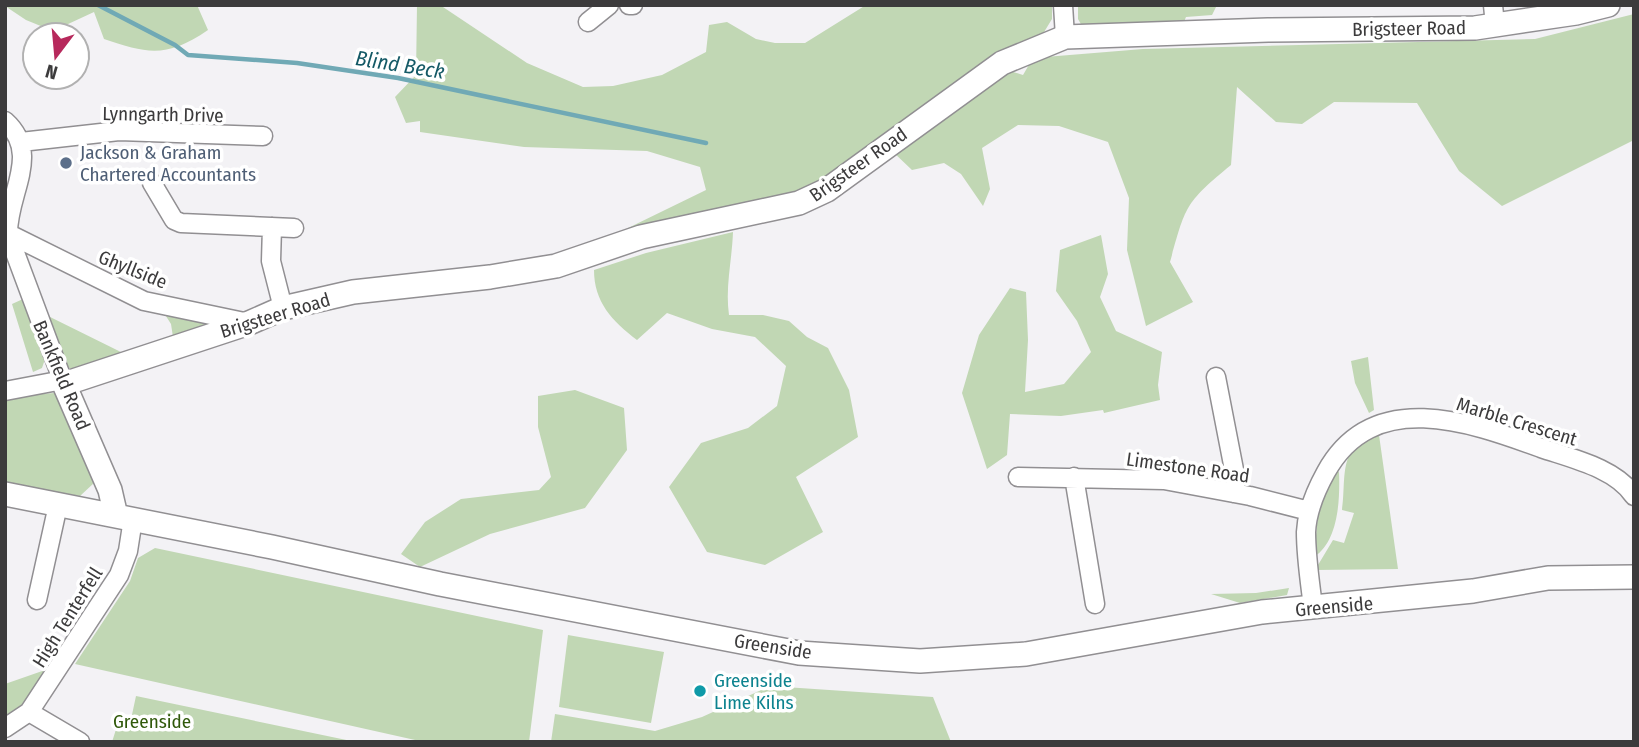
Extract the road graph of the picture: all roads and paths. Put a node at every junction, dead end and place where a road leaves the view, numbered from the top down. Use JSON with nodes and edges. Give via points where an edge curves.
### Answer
{"nodes":[{"id":1,"x":609,"y":5,"type":"edge"},
{"id":2,"x":1063,"y":5,"type":"edge"},
{"id":3,"x":1608,"y":5,"type":"edge"},
{"id":4,"x":1494,"y":15,"type":"edge"},
{"id":5,"x":589,"y":22,"type":"dead end"},
{"id":6,"x":1065,"y":37,"type":"junction"},
{"id":7,"x":5,"y":121,"type":"edge"},
{"id":8,"x":263,"y":136,"type":"dead end"},
{"id":9,"x":21,"y":142,"type":"junction"},
{"id":10,"x":152,"y":183,"type":"dead end"},
{"id":11,"x":272,"y":227,"type":"junction"},
{"id":12,"x":294,"y":228,"type":"dead end"},
{"id":13,"x":7,"y":233,"type":"edge"},
{"id":14,"x":283,"y":308,"type":"junction"},
{"id":15,"x":249,"y":323,"type":"junction"},
{"id":16,"x":1216,"y":377,"type":"dead end"},
{"id":17,"x":63,"y":382,"type":"junction"},
{"id":18,"x":5,"y":391,"type":"edge"},
{"id":19,"x":1018,"y":477,"type":"dead end"},
{"id":20,"x":1074,"y":477,"type":"junction"},
{"id":21,"x":1632,"y":487,"type":"edge"},
{"id":22,"x":1234,"y":493,"type":"junction"},
{"id":23,"x":5,"y":494,"type":"edge"},
{"id":24,"x":58,"y":505,"type":"junction"},
{"id":25,"x":1309,"y":511,"type":"junction"},
{"id":26,"x":124,"y":517,"type":"junction"},
{"id":27,"x":1634,"y":577,"type":"edge"},
{"id":28,"x":37,"y":600,"type":"dead end"},
{"id":29,"x":1095,"y":604,"type":"dead end"},
{"id":30,"x":1313,"y":607,"type":"junction"},
{"id":31,"x":29,"y":712,"type":"junction"},
{"id":32,"x":10,"y":732,"type":"edge"},
{"id":33,"x":80,"y":742,"type":"edge"}],
"edges":[{"from":1,"to":5,"type":"street"},
{"from":2,"to":6,"type":"street"},
{"from":3,"to":4,"type":"street","name":"Brigsteer Road","via":[[1576,13]]},
{"from":4,"to":6,"type":"street","name":"Brigsteer Road"},
{"from":6,"to":14,"type":"street","name":"Brigsteer Road","via":[[1002,63],[827,190],[799,204],[641,237],[556,266],[353,292]]},
{"from":7,"to":9,"type":"street"},
{"from":8,"to":9,"type":"street","name":"Lynngarth Drive","via":[[119,131]]},
{"from":9,"to":13,"type":"street","via":[[23,170],[8,213]]},
{"from":10,"to":11,"type":"street","via":[[174,220],[181,223]]},
{"from":11,"to":12,"type":"street"},
{"from":11,"to":14,"type":"street","via":[[271,261]]},
{"from":13,"to":15,"type":"street","name":"Ghyllside","via":[[144,300]]},
{"from":13,"to":17,"type":"street","name":"Bankfield Road"},
{"from":14,"to":15,"type":"street","name":"Brigsteer Road"},
{"from":15,"to":17,"type":"street","name":"Brigsteer Road"},
{"from":16,"to":22,"type":"street","via":[[1236,480]]},
{"from":17,"to":18,"type":"street","name":"Brigsteer Road"},
{"from":17,"to":26,"type":"street","name":"Bankfield Road"},
{"from":19,"to":20,"type":"street","name":"Limestone Road"},
{"from":20,"to":22,"type":"street","name":"Limestone Road","via":[[1164,480]]},
{"from":20,"to":29,"type":"street"},
{"from":21,"to":25,"type":"street","name":"Marble Crescent","via":[[1595,467],[1503,435],[1455,422],[1410,417],[1368,428],[1347,443],[1327,470]]},
{"from":22,"to":25,"type":"street","name":"Limestone Road"},
{"from":23,"to":24,"type":"street","name":"Greenside"},
{"from":24,"to":26,"type":"street","name":"Greenside"},
{"from":24,"to":28,"type":"street"},
{"from":25,"to":30,"type":"street","name":"Marble Crescent","via":[[1306,530]]},
{"from":26,"to":30,"type":"street","name":"Greenside","via":[[799,653],[920,661],[1026,654]]},
{"from":26,"to":31,"type":"street","name":"High Tenterfell","via":[[128,551],[119,576]]},
{"from":27,"to":30,"type":"street","name":"Greenside","via":[[1548,578],[1460,593]]},
{"from":31,"to":32,"type":"street","name":"High Tenterfell"},
{"from":31,"to":33,"type":"street"}]}
